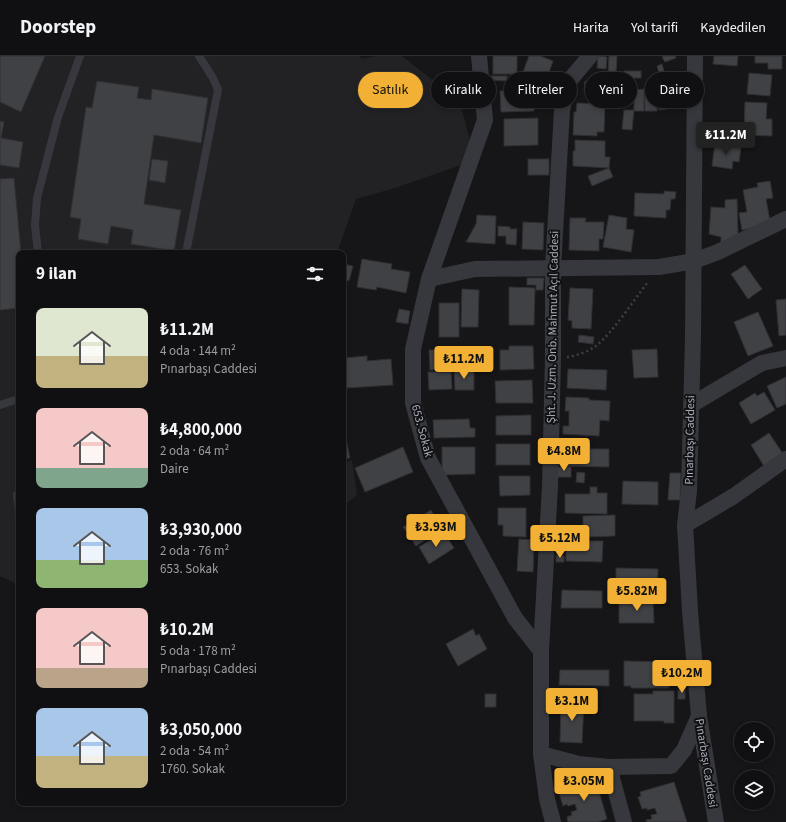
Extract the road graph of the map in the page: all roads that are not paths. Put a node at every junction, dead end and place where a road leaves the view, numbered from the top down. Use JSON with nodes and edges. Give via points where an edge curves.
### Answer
{"nodes":[{"id":1,"x":80,"y":56,"type":"edge"},
{"id":2,"x":200,"y":56,"type":"edge"},
{"id":3,"x":479,"y":56,"type":"edge"},
{"id":4,"x":590,"y":56,"type":"edge"},
{"id":5,"x":695,"y":56,"type":"edge"},
{"id":6,"x":786,"y":219,"type":"edge"},
{"id":7,"x":38,"y":250,"type":"edge"},
{"id":8,"x":187,"y":250,"type":"edge"},
{"id":9,"x":694,"y":261,"type":"junction"},
{"id":10,"x":553,"y":268,"type":"junction"},
{"id":11,"x":429,"y":279,"type":"junction"},
{"id":12,"x":786,"y":358,"type":"edge"},
{"id":13,"x":16,"y":400,"type":"edge"},
{"id":14,"x":691,"y":404,"type":"junction"},
{"id":15,"x":0,"y":405,"type":"edge"},
{"id":16,"x":786,"y":459,"type":"edge"},
{"id":17,"x":685,"y":525,"type":"junction"},
{"id":18,"x":541,"y":651,"type":"junction"},
{"id":19,"x":699,"y":716,"type":"junction"},
{"id":20,"x":541,"y":754,"type":"junction"},
{"id":21,"x":609,"y":767,"type":"junction"},
{"id":22,"x":553,"y":822,"type":"edge"},
{"id":23,"x":624,"y":822,"type":"edge"},
{"id":24,"x":716,"y":822,"type":"edge"}],
"edges":[{"from":1,"to":7,"type":"lane","via":[[58,117],[37,198],[35,225]]},
{"from":2,"to":8,"type":"lane","via":[[218,90]]},
{"from":3,"to":11,"type":"street","name":"653. Sokak","via":[[485,120]]},
{"from":4,"to":10,"type":"street","name":"Şht. J. Uzm. Onb. Mahmut Açıl Caddesi","via":[[569,81],[562,110]]},
{"from":5,"to":9,"type":"street","name":"Pınarbaşı Caddesi"},
{"from":6,"to":9,"type":"street"},
{"from":9,"to":10,"type":"street","via":[[659,267]]},
{"from":9,"to":14,"type":"street","name":"Pınarbaşı Caddesi"},
{"from":10,"to":11,"type":"street","via":[[475,268]]},
{"from":10,"to":18,"type":"street","name":"Şht. J. Uzm. Onb. Mahmut Açıl Caddesi","via":[[550,486]]},
{"from":11,"to":18,"type":"street","name":"653. Sokak","via":[[413,349],[413,403],[428,458],[515,618]]},
{"from":12,"to":14,"type":"street","via":[[762,363]]},
{"from":13,"to":15,"type":"lane"},
{"from":14,"to":17,"type":"street","name":"Pınarbaşı Caddesi","via":[[689,491]]},
{"from":16,"to":17,"type":"street","via":[[734,496]]},
{"from":17,"to":19,"type":"street","name":"Pınarbaşı Caddesi"},
{"from":18,"to":20,"type":"street","name":"Şht. J. Uzm. Onb. Mahmut Açıl Caddesi"},
{"from":19,"to":21,"type":"street","via":[[684,750],[671,766]]},
{"from":19,"to":24,"type":"street","name":"Pınarbaşı Caddesi"},
{"from":20,"to":21,"type":"street","via":[[579,764]]},
{"from":20,"to":22,"type":"street","name":"Şht. J. Uzm. Onb. Mahmut Açıl Caddesi"},
{"from":21,"to":23,"type":"street"}]}
